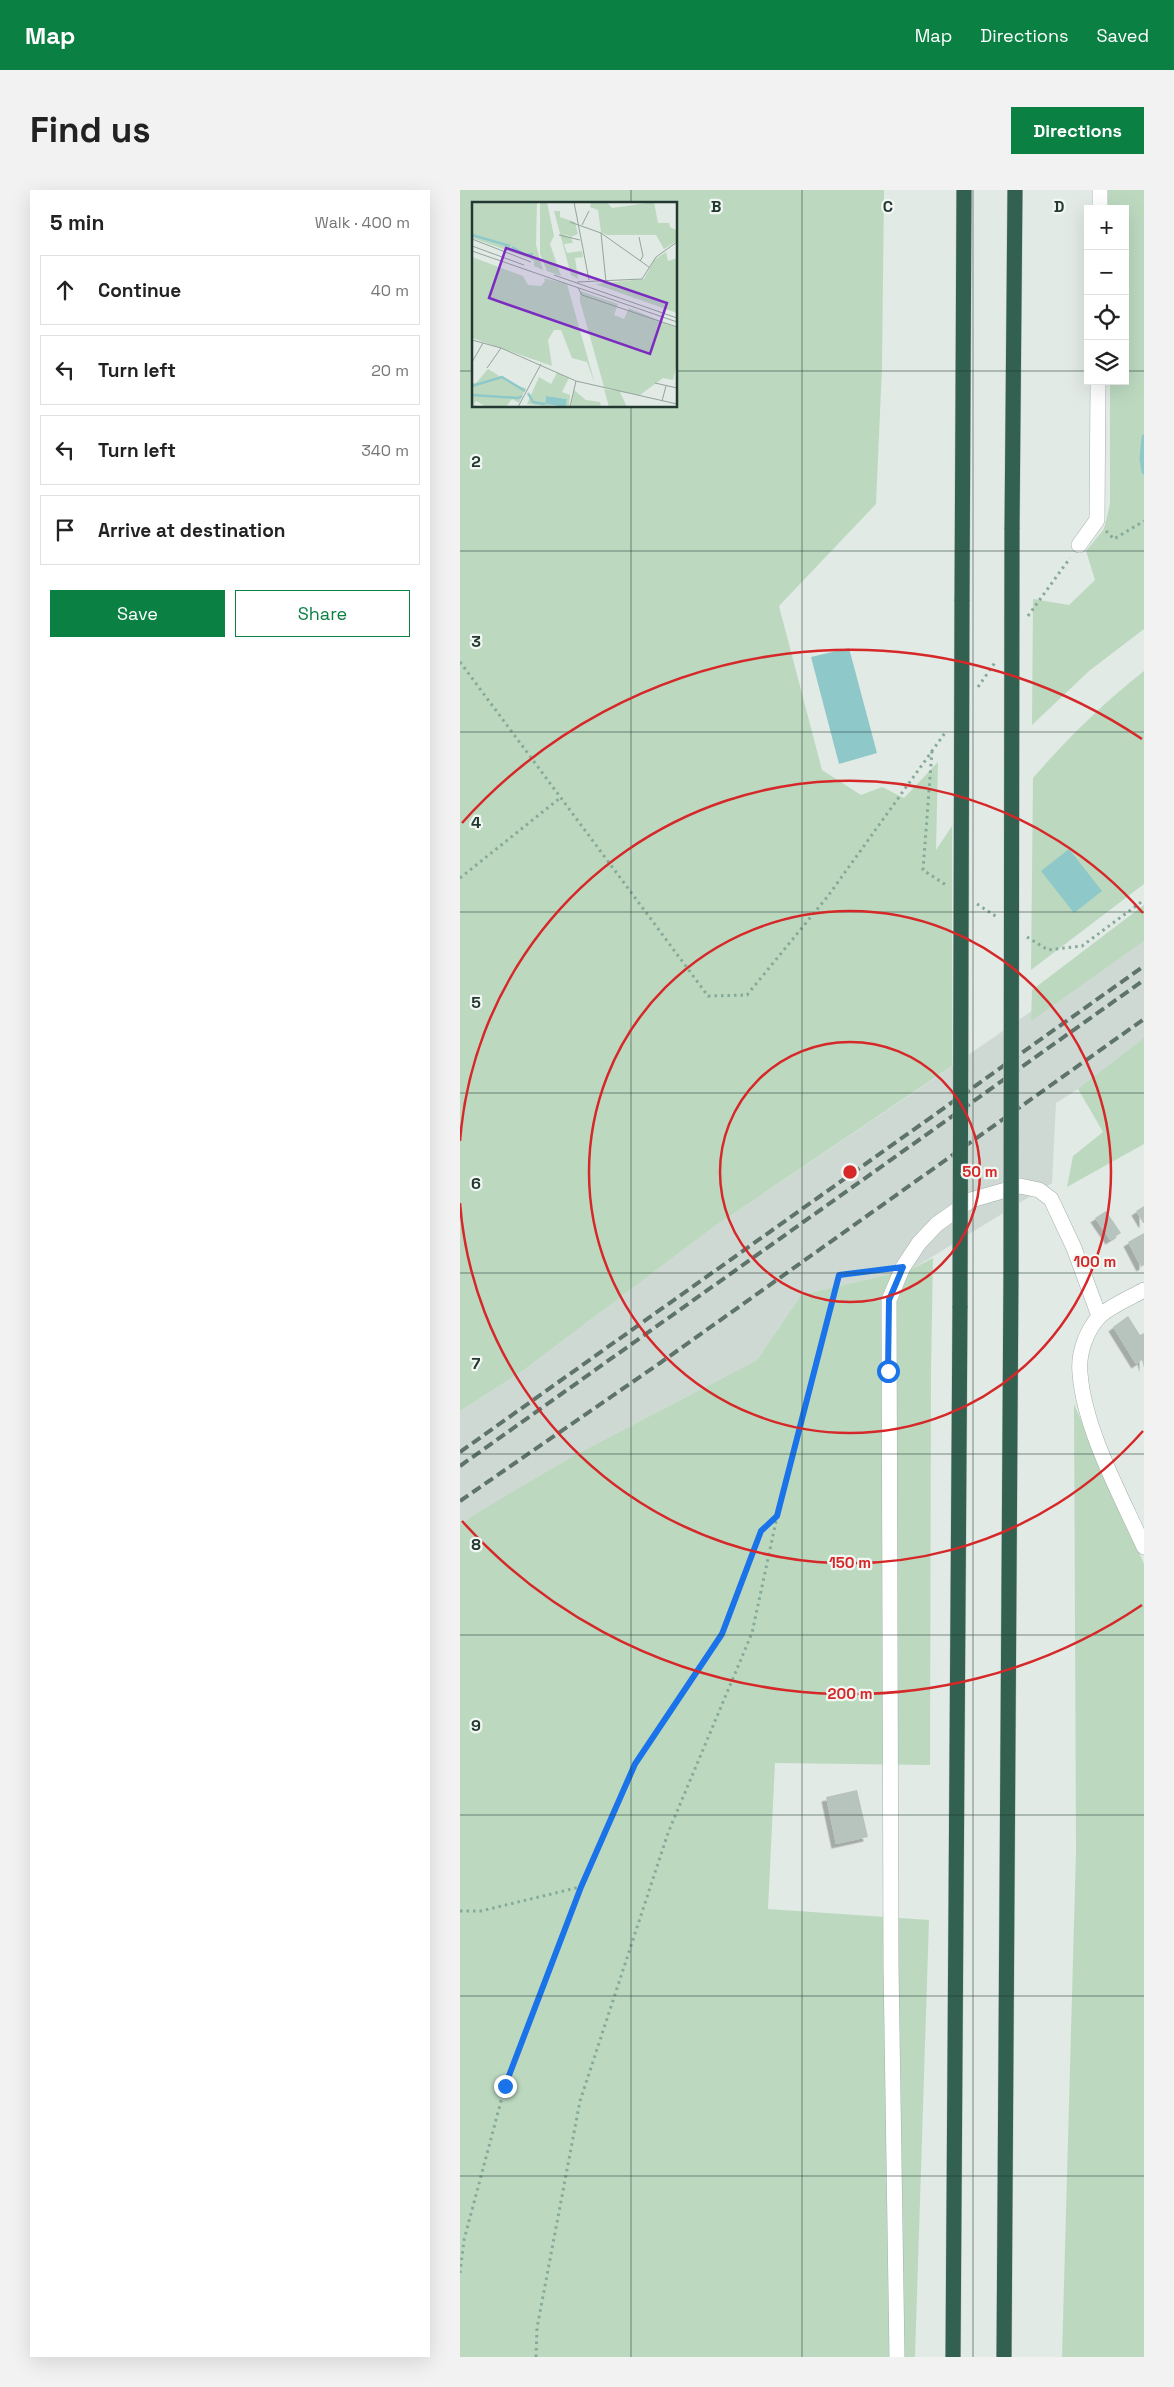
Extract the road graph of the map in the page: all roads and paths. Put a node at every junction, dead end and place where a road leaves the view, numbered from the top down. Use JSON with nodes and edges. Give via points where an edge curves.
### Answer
{"nodes":[{"id":1,"x":964,"y":190,"type":"edge"},
{"id":2,"x":1015,"y":190,"type":"edge"},
{"id":3,"x":1100,"y":190,"type":"edge"},
{"id":4,"x":1100,"y":205,"type":"edge"},
{"id":5,"x":1098,"y":385,"type":"edge"},
{"id":6,"x":1097,"y":520,"type":"junction"},
{"id":7,"x":1144,"y":521,"type":"edge"},
{"id":8,"x":1079,"y":545,"type":"dead end"},
{"id":9,"x":460,"y":662,"type":"edge"},
{"id":10,"x":932,"y":751,"type":"dead end"},
{"id":11,"x":560,"y":798,"type":"junction"},
{"id":12,"x":460,"y":878,"type":"edge"},
{"id":13,"x":1144,"y":900,"type":"edge"},
{"id":14,"x":1048,"y":950,"type":"dead end"},
{"id":15,"x":903,"y":1267,"type":"junction"},
{"id":16,"x":1144,"y":1290,"type":"edge"},
{"id":17,"x":1099,"y":1316,"type":"junction"},
{"id":18,"x":777,"y":1516,"type":"junction"},
{"id":19,"x":1140,"y":1526,"type":"edge"},
{"id":20,"x":1144,"y":1547,"type":"edge"},
{"id":21,"x":581,"y":1887,"type":"junction"},
{"id":22,"x":460,"y":1911,"type":"edge"},
{"id":23,"x":460,"y":2273,"type":"edge"},
{"id":24,"x":536,"y":2357,"type":"edge"},
{"id":25,"x":897,"y":2357,"type":"edge"},
{"id":26,"x":954,"y":2357,"type":"edge"},
{"id":27,"x":1004,"y":2357,"type":"edge"}],
"edges":[{"from":1,"to":26,"type":"highway","bridge":true},
{"from":2,"to":27,"type":"highway","bridge":true},
{"from":3,"to":4,"type":"street"},
{"from":5,"to":6,"type":"street"},
{"from":6,"to":7,"type":"path","via":[[1114,539]]},
{"from":6,"to":8,"type":"street"},
{"from":9,"to":11,"type":"path"},
{"from":10,"to":11,"type":"path","via":[[828,896],[747,995],[708,996]]},
{"from":11,"to":12,"type":"path"},
{"from":13,"to":14,"type":"path","via":[[1082,946]]},
{"from":15,"to":17,"type":"street","via":[[919,1242],[971,1200],[1020,1186],[1039,1190],[1051,1199],[1062,1219]]},
{"from":15,"to":18,"type":"path","via":[[839,1275]]},
{"from":15,"to":25,"type":"street","via":[[889,1300],[888,1371],[890,1955]]},
{"from":16,"to":17,"type":"street"},
{"from":17,"to":19,"type":"street","via":[[1083,1342],[1079,1372],[1086,1408],[1099,1444]]},
{"from":18,"to":21,"type":"path","via":[[761,1531],[722,1634],[635,1764]]},
{"from":18,"to":24,"type":"path","via":[[752,1633],[668,1833],[580,2101],[537,2328]]},
{"from":19,"to":20,"type":"street"},
{"from":21,"to":22,"type":"path","via":[[481,1911]]},
{"from":21,"to":23,"type":"path","via":[[505,2086],[464,2240]]}]}
